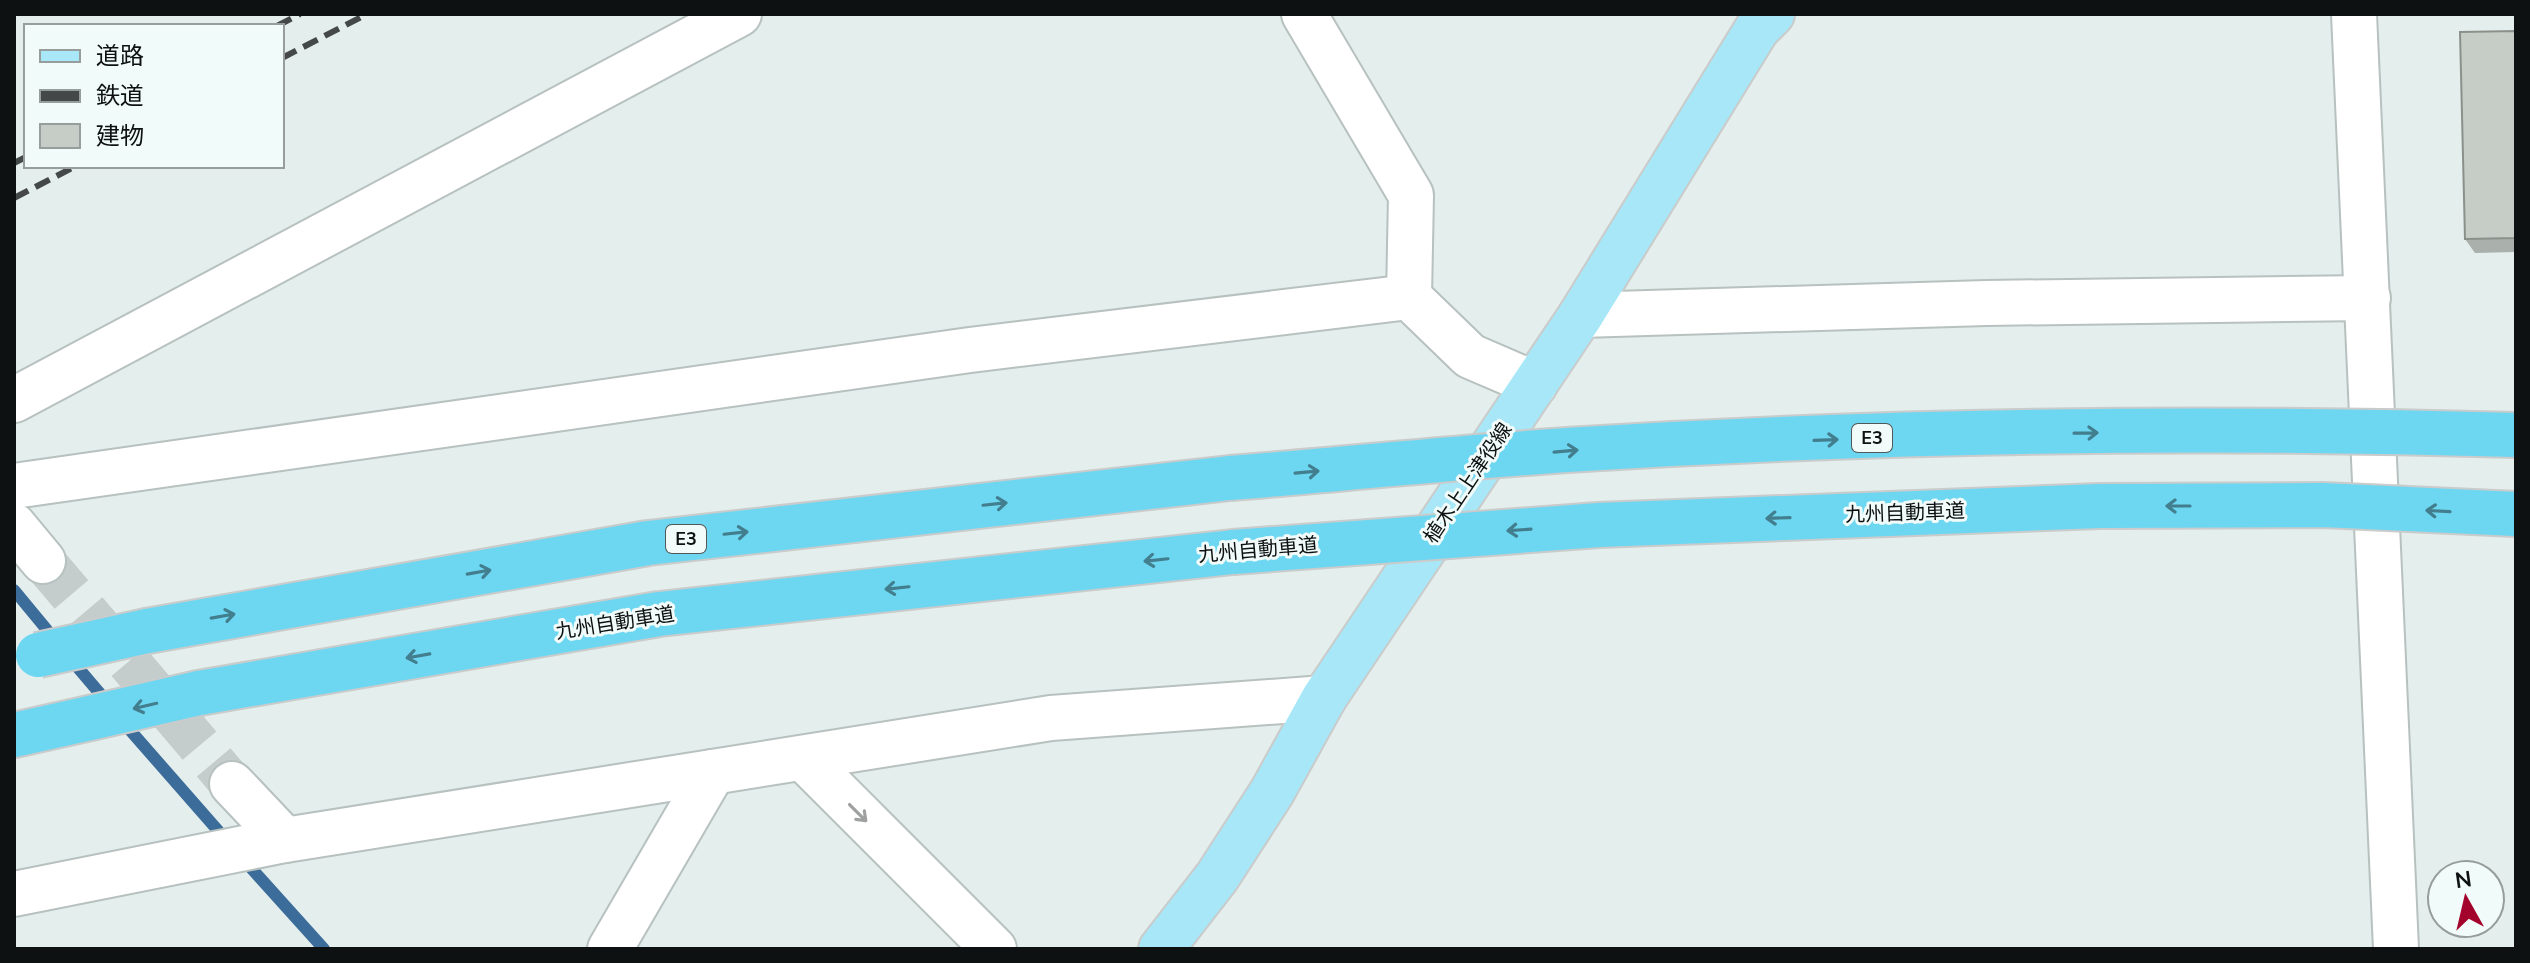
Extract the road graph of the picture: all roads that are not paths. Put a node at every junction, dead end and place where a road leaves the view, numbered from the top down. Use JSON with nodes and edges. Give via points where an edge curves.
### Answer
{"nodes":[{"id":1,"x":739,"y":14,"type":"edge"},
{"id":2,"x":1304,"y":14,"type":"edge"},
{"id":3,"x":1772,"y":14,"type":"edge"},
{"id":4,"x":2354,"y":14,"type":"edge"},
{"id":5,"x":1409,"y":297,"type":"junction"},
{"id":6,"x":2368,"y":298,"type":"junction"},
{"id":7,"x":1581,"y":315,"type":"junction"},
{"id":8,"x":1535,"y":384,"type":"junction"},
{"id":9,"x":14,"y":400,"type":"edge"},
{"id":10,"x":2516,"y":435,"type":"edge"},
{"id":11,"x":14,"y":486,"type":"edge"},
{"id":12,"x":2516,"y":514,"type":"edge"},
{"id":13,"x":14,"y":526,"type":"edge"},
{"id":14,"x":43,"y":561,"type":"tunnel mouth"},
{"id":15,"x":26,"y":658,"type":"edge"},
{"id":16,"x":1324,"y":698,"type":"junction"},
{"id":17,"x":14,"y":735,"type":"edge"},
{"id":18,"x":803,"y":758,"type":"junction"},
{"id":19,"x":713,"y":772,"type":"junction"},
{"id":20,"x":232,"y":784,"type":"tunnel mouth"},
{"id":21,"x":252,"y":847,"type":"junction"},
{"id":22,"x":14,"y":894,"type":"edge"},
{"id":23,"x":610,"y":949,"type":"edge"},
{"id":24,"x":994,"y":949,"type":"edge"},
{"id":25,"x":1161,"y":949,"type":"edge"},
{"id":26,"x":2396,"y":949,"type":"edge"}],
"edges":[{"from":1,"to":9,"type":"street"},
{"from":2,"to":5,"type":"street","via":[[1411,195]]},
{"from":3,"to":7,"type":"main road","name":"植木上上津役線","via":[[1757,29]]},
{"from":4,"to":6,"type":"street"},
{"from":5,"to":8,"type":"street","via":[[1470,356]]},
{"from":5,"to":11,"type":"street","via":[[970,350]]},
{"from":6,"to":7,"type":"street"},
{"from":6,"to":26,"type":"street"},
{"from":7,"to":8,"type":"main road","name":"植木上上津役線"},
{"from":8,"to":16,"type":"main road","name":"植木上上津役線"},
{"from":15,"to":10,"type":"highway","number":"E3","one_way":true,"bridge":true,"via":[[147,631],[648,543],[1230,478],[1585,449],[1972,435],[2325,430]]},
{"from":12,"to":17,"type":"highway","name":"九州自動車道","one_way":true,"bridge":true,"via":[[2323,505],[2100,506],[1599,525],[1233,552],[659,614],[199,693]]},
{"from":13,"to":14,"type":"street"},
{"from":16,"to":18,"type":"street","via":[[1051,718]]},
{"from":16,"to":25,"type":"main road","name":"植木上上津役線","via":[[1225,865]]},
{"from":18,"to":19,"type":"street"},
{"from":18,"to":24,"type":"street","one_way":true},
{"from":19,"to":21,"type":"street"},
{"from":19,"to":23,"type":"street"},
{"from":20,"to":21,"type":"street"},
{"from":21,"to":22,"type":"street"}]}
